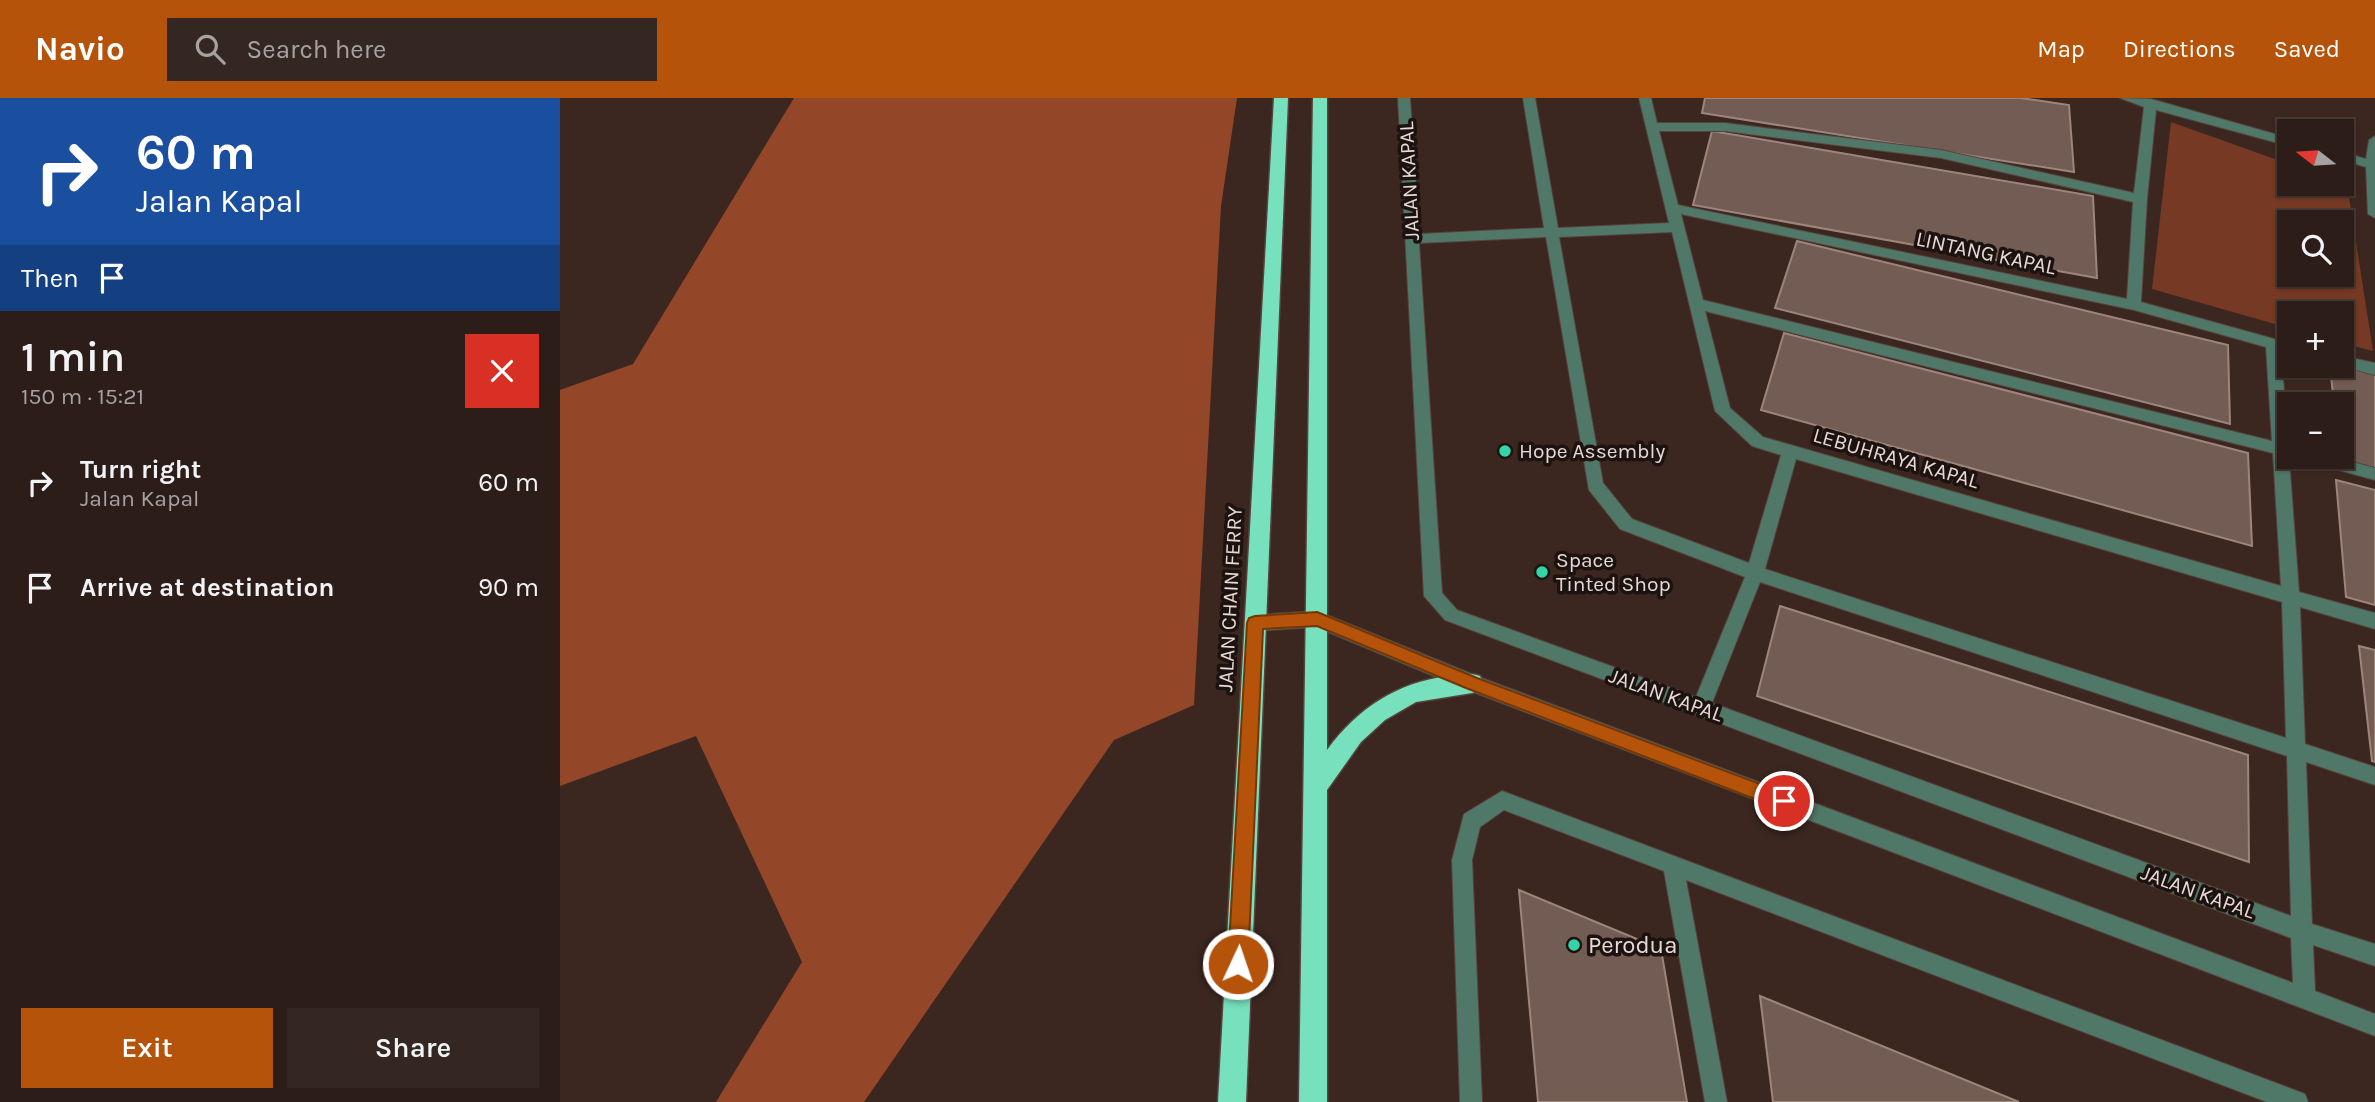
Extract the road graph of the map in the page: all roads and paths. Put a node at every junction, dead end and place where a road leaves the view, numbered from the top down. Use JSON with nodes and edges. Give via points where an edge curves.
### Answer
{"nodes":[{"id":1,"x":1280,"y":98,"type":"edge"},
{"id":2,"x":1320,"y":98,"type":"edge"},
{"id":3,"x":1404,"y":98,"type":"edge"},
{"id":4,"x":1529,"y":98,"type":"edge"},
{"id":5,"x":1645,"y":98,"type":"edge"},
{"id":6,"x":2126,"y":98,"type":"edge"},
{"id":7,"x":2151,"y":103,"type":"junction"},
{"id":8,"x":2168,"y":103,"type":"edge"},
{"id":9,"x":1653,"y":127,"type":"junction"},
{"id":10,"x":2277,"y":138,"type":"edge"},
{"id":11,"x":2375,"y":140,"type":"edge"},
{"id":12,"x":2354,"y":159,"type":"edge"},
{"id":13,"x":2373,"y":165,"type":"edge"},
{"id":14,"x":2140,"y":199,"type":"junction"},
{"id":15,"x":1673,"y":208,"type":"junction"},
{"id":16,"x":2375,"y":214,"type":"edge"},
{"id":17,"x":1677,"y":227,"type":"junction"},
{"id":18,"x":1553,"y":231,"type":"junction"},
{"id":19,"x":1412,"y":239,"type":"junction"},
{"id":20,"x":1697,"y":304,"type":"junction"},
{"id":21,"x":2134,"y":305,"type":"junction"},
{"id":22,"x":2277,"y":345,"type":"edge"},
{"id":23,"x":2354,"y":364,"type":"edge"},
{"id":24,"x":2375,"y":369,"type":"edge"},
{"id":25,"x":2277,"y":448,"type":"edge"},
{"id":26,"x":1790,"y":451,"type":"junction"},
{"id":27,"x":2354,"y":468,"type":"edge"},
{"id":28,"x":2286,"y":469,"type":"edge"},
{"id":29,"x":2375,"y":474,"type":"edge"},
{"id":30,"x":1755,"y":573,"type":"junction"},
{"id":31,"x":2291,"y":599,"type":"junction"},
{"id":32,"x":1317,"y":619,"type":"junction"},
{"id":33,"x":2375,"y":621,"type":"edge"},
{"id":34,"x":1255,"y":623,"type":"junction"},
{"id":35,"x":1472,"y":683,"type":"junction"},
{"id":36,"x":1700,"y":708,"type":"junction"},
{"id":37,"x":2296,"y":752,"type":"junction"},
{"id":38,"x":2375,"y":776,"type":"edge"},
{"id":39,"x":1314,"y":789,"type":"junction"},
{"id":40,"x":1673,"y":864,"type":"junction"},
{"id":41,"x":2302,"y":931,"type":"junction"},
{"id":42,"x":2375,"y":955,"type":"edge"},
{"id":43,"x":2304,"y":998,"type":"junction"},
{"id":44,"x":2375,"y":1025,"type":"edge"},
{"id":45,"x":2289,"y":1101,"type":"edge"},
{"id":46,"x":1232,"y":1102,"type":"edge"},
{"id":47,"x":1313,"y":1102,"type":"edge"},
{"id":48,"x":1471,"y":1102,"type":"edge"},
{"id":49,"x":1716,"y":1102,"type":"edge"}],
"edges":[{"from":1,"to":34,"type":"highway","name":"JALAN CHAIN FERRY"},
{"from":2,"to":32,"type":"highway"},
{"from":3,"to":19,"type":"street","name":"JALAN KAPAL"},
{"from":4,"to":18,"type":"street"},
{"from":5,"to":9,"type":"street","name":"LEBUHRAYA KAPAL"},
{"from":6,"to":7,"type":"street"},
{"from":7,"to":8,"type":"street"},
{"from":7,"to":14,"type":"street"},
{"from":8,"to":10,"type":"street"},
{"from":9,"to":14,"type":"street","via":[[1726,127],[1941,154]]},
{"from":9,"to":15,"type":"street","name":"LEBUHRAYA KAPAL"},
{"from":11,"to":13,"type":"street"},
{"from":12,"to":13,"type":"street"},
{"from":13,"to":16,"type":"street"},
{"from":14,"to":21,"type":"street"},
{"from":15,"to":17,"type":"street","name":"LEBUHRAYA KAPAL"},
{"from":15,"to":21,"type":"street","name":"LINTANG KAPAL"},
{"from":17,"to":18,"type":"street"},
{"from":17,"to":20,"type":"street","name":"LEBUHRAYA KAPAL"},
{"from":18,"to":19,"type":"street"},
{"from":18,"to":30,"type":"street","via":[[1595,485],[1626,524]]},
{"from":19,"to":36,"type":"street","name":"JALAN KAPAL","via":[[1433,596],[1451,615]]},
{"from":20,"to":25,"type":"street"},
{"from":20,"to":26,"type":"street","name":"LEBUHRAYA KAPAL","via":[[1723,411],[1758,442]]},
{"from":21,"to":22,"type":"street","name":"LINTANG KAPAL"},
{"from":23,"to":24,"type":"street"},
{"from":26,"to":30,"type":"street"},
{"from":26,"to":31,"type":"street","name":"LEBUHRAYA KAPAL"},
{"from":27,"to":29,"type":"street"},
{"from":28,"to":31,"type":"street"},
{"from":30,"to":36,"type":"street"},
{"from":30,"to":37,"type":"street"},
{"from":31,"to":33,"type":"street","name":"LEBUHRAYA KAPAL"},
{"from":31,"to":37,"type":"street"},
{"from":32,"to":34,"type":"street"},
{"from":32,"to":35,"type":"street"},
{"from":32,"to":39,"type":"highway"},
{"from":34,"to":46,"type":"highway","name":"JALAN CHAIN FERRY"},
{"from":35,"to":39,"type":"highway","via":[[1409,694],[1374,715],[1349,736]]},
{"from":35,"to":43,"type":"street"},
{"from":36,"to":41,"type":"street","name":"JALAN KAPAL"},
{"from":37,"to":38,"type":"street"},
{"from":37,"to":41,"type":"street"},
{"from":39,"to":47,"type":"highway"},
{"from":40,"to":45,"type":"street"},
{"from":40,"to":48,"type":"street","via":[[1502,800],[1471,821],[1461,860]]},
{"from":40,"to":49,"type":"street"},
{"from":41,"to":42,"type":"street","name":"JALAN KAPAL"},
{"from":41,"to":43,"type":"street"},
{"from":43,"to":44,"type":"street"}]}
